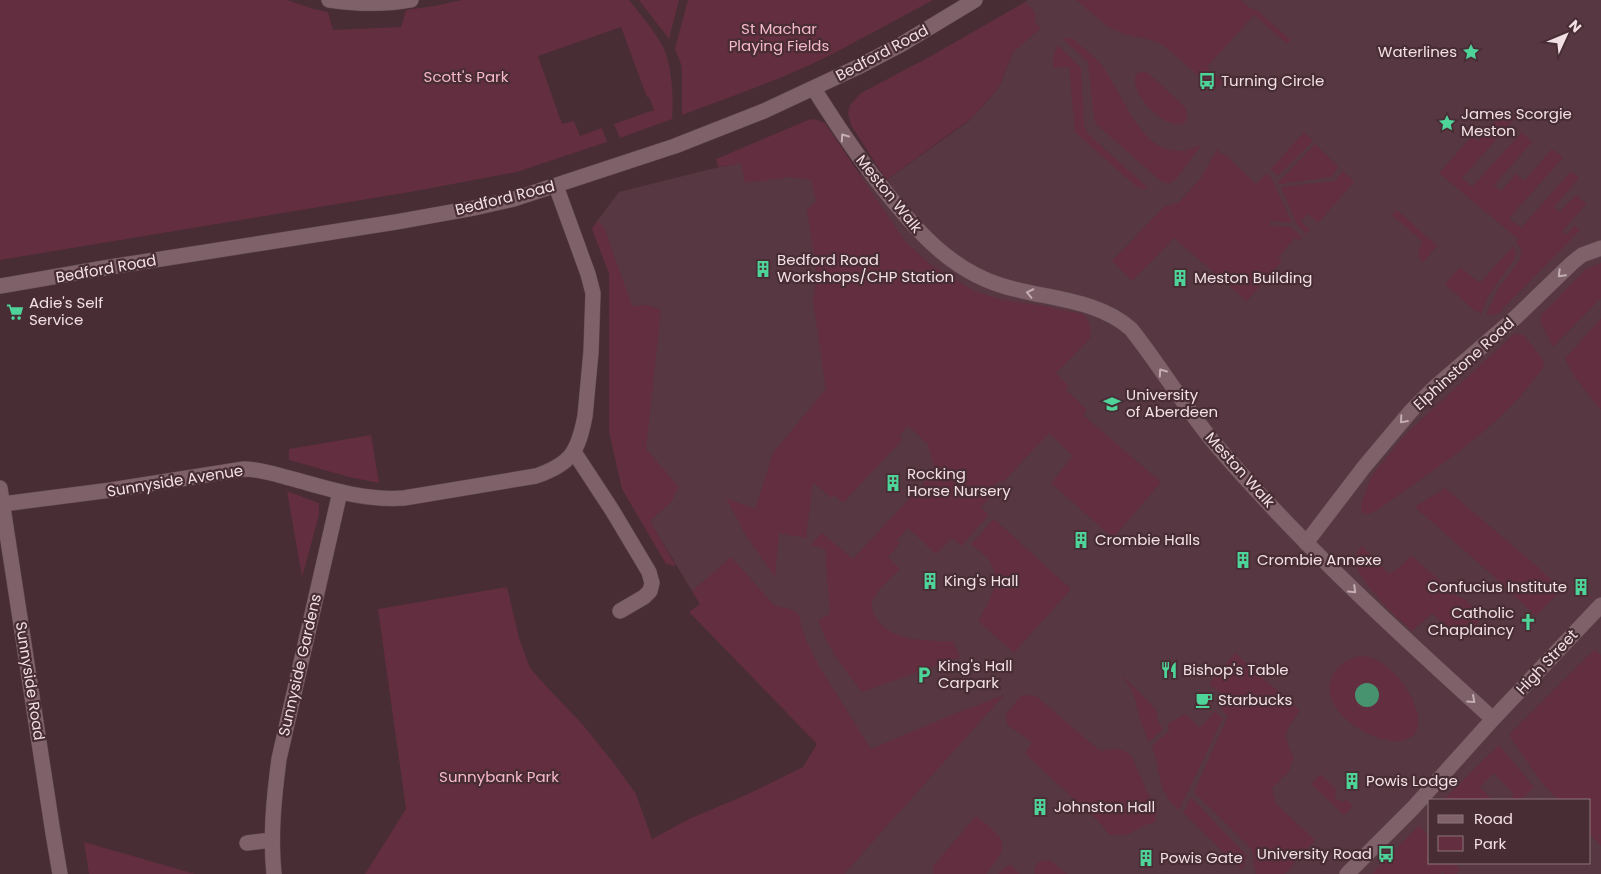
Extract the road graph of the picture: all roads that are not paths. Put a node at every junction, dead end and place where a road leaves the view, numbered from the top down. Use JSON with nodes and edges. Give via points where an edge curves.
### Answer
{"nodes":[{"id":1,"x":329,"y":0,"type":"edge"},
{"id":2,"x":411,"y":0,"type":"edge"},
{"id":3,"x":976,"y":0,"type":"edge"},
{"id":4,"x":814,"y":88,"type":"junction"},
{"id":5,"x":556,"y":186,"type":"junction"},
{"id":6,"x":1601,"y":248,"type":"edge"},
{"id":7,"x":0,"y":286,"type":"edge"},
{"id":8,"x":574,"y":452,"type":"junction"},
{"id":9,"x":0,"y":488,"type":"edge"},
{"id":10,"x":340,"y":492,"type":"junction"},
{"id":11,"x":3,"y":504,"type":"junction"},
{"id":12,"x":1306,"y":543,"type":"junction"},
{"id":13,"x":1601,"y":605,"type":"edge"},
{"id":14,"x":620,"y":611,"type":"dead end"},
{"id":15,"x":1493,"y":719,"type":"junction"},
{"id":16,"x":272,"y":840,"type":"junction"},
{"id":17,"x":248,"y":843,"type":"dead end"},
{"id":18,"x":60,"y":874,"type":"edge"},
{"id":19,"x":274,"y":874,"type":"edge"},
{"id":20,"x":1347,"y":874,"type":"edge"}],
"edges":[{"from":1,"to":2,"type":"street","via":[[346,3]]},
{"from":3,"to":4,"type":"street","name":"Bedford Road","via":[[858,68]]},
{"from":4,"to":5,"type":"street","name":"Bedford Road","via":[[696,138]]},
{"from":12,"to":4,"type":"street","name":"Meston Walk","one_way":true,"via":[[1207,434],[1132,329],[1108,313],[983,279],[945,256],[924,238],[866,168]]},
{"from":5,"to":7,"type":"street","name":"Bedford Road","via":[[458,211]]},
{"from":5,"to":8,"type":"street","via":[[593,293],[585,416]]},
{"from":6,"to":12,"type":"street","name":"Elphinstone Road","one_way":true,"via":[[1572,263],[1434,388],[1385,441]]},
{"from":8,"to":10,"type":"street","name":"Sunnyside Avenue","via":[[551,471],[536,476],[404,498],[369,498]]},
{"from":8,"to":14,"type":"street","via":[[612,510],[652,583],[644,597]]},
{"from":9,"to":11,"type":"street","name":"Sunnyside Road"},
{"from":10,"to":11,"type":"street","name":"Sunnyside Avenue","via":[[244,469]]},
{"from":10,"to":16,"type":"street","name":"Sunnyside Gardens","via":[[283,739]]},
{"from":11,"to":18,"type":"street","name":"Sunnyside Road"},
{"from":12,"to":15,"type":"street","name":"Meston Walk","one_way":true},
{"from":13,"to":15,"type":"street","name":"High Street"},
{"from":15,"to":20,"type":"street","name":"High Street","via":[[1413,808]]},
{"from":16,"to":17,"type":"street"},
{"from":16,"to":19,"type":"street","name":"Sunnyside Gardens"}]}
